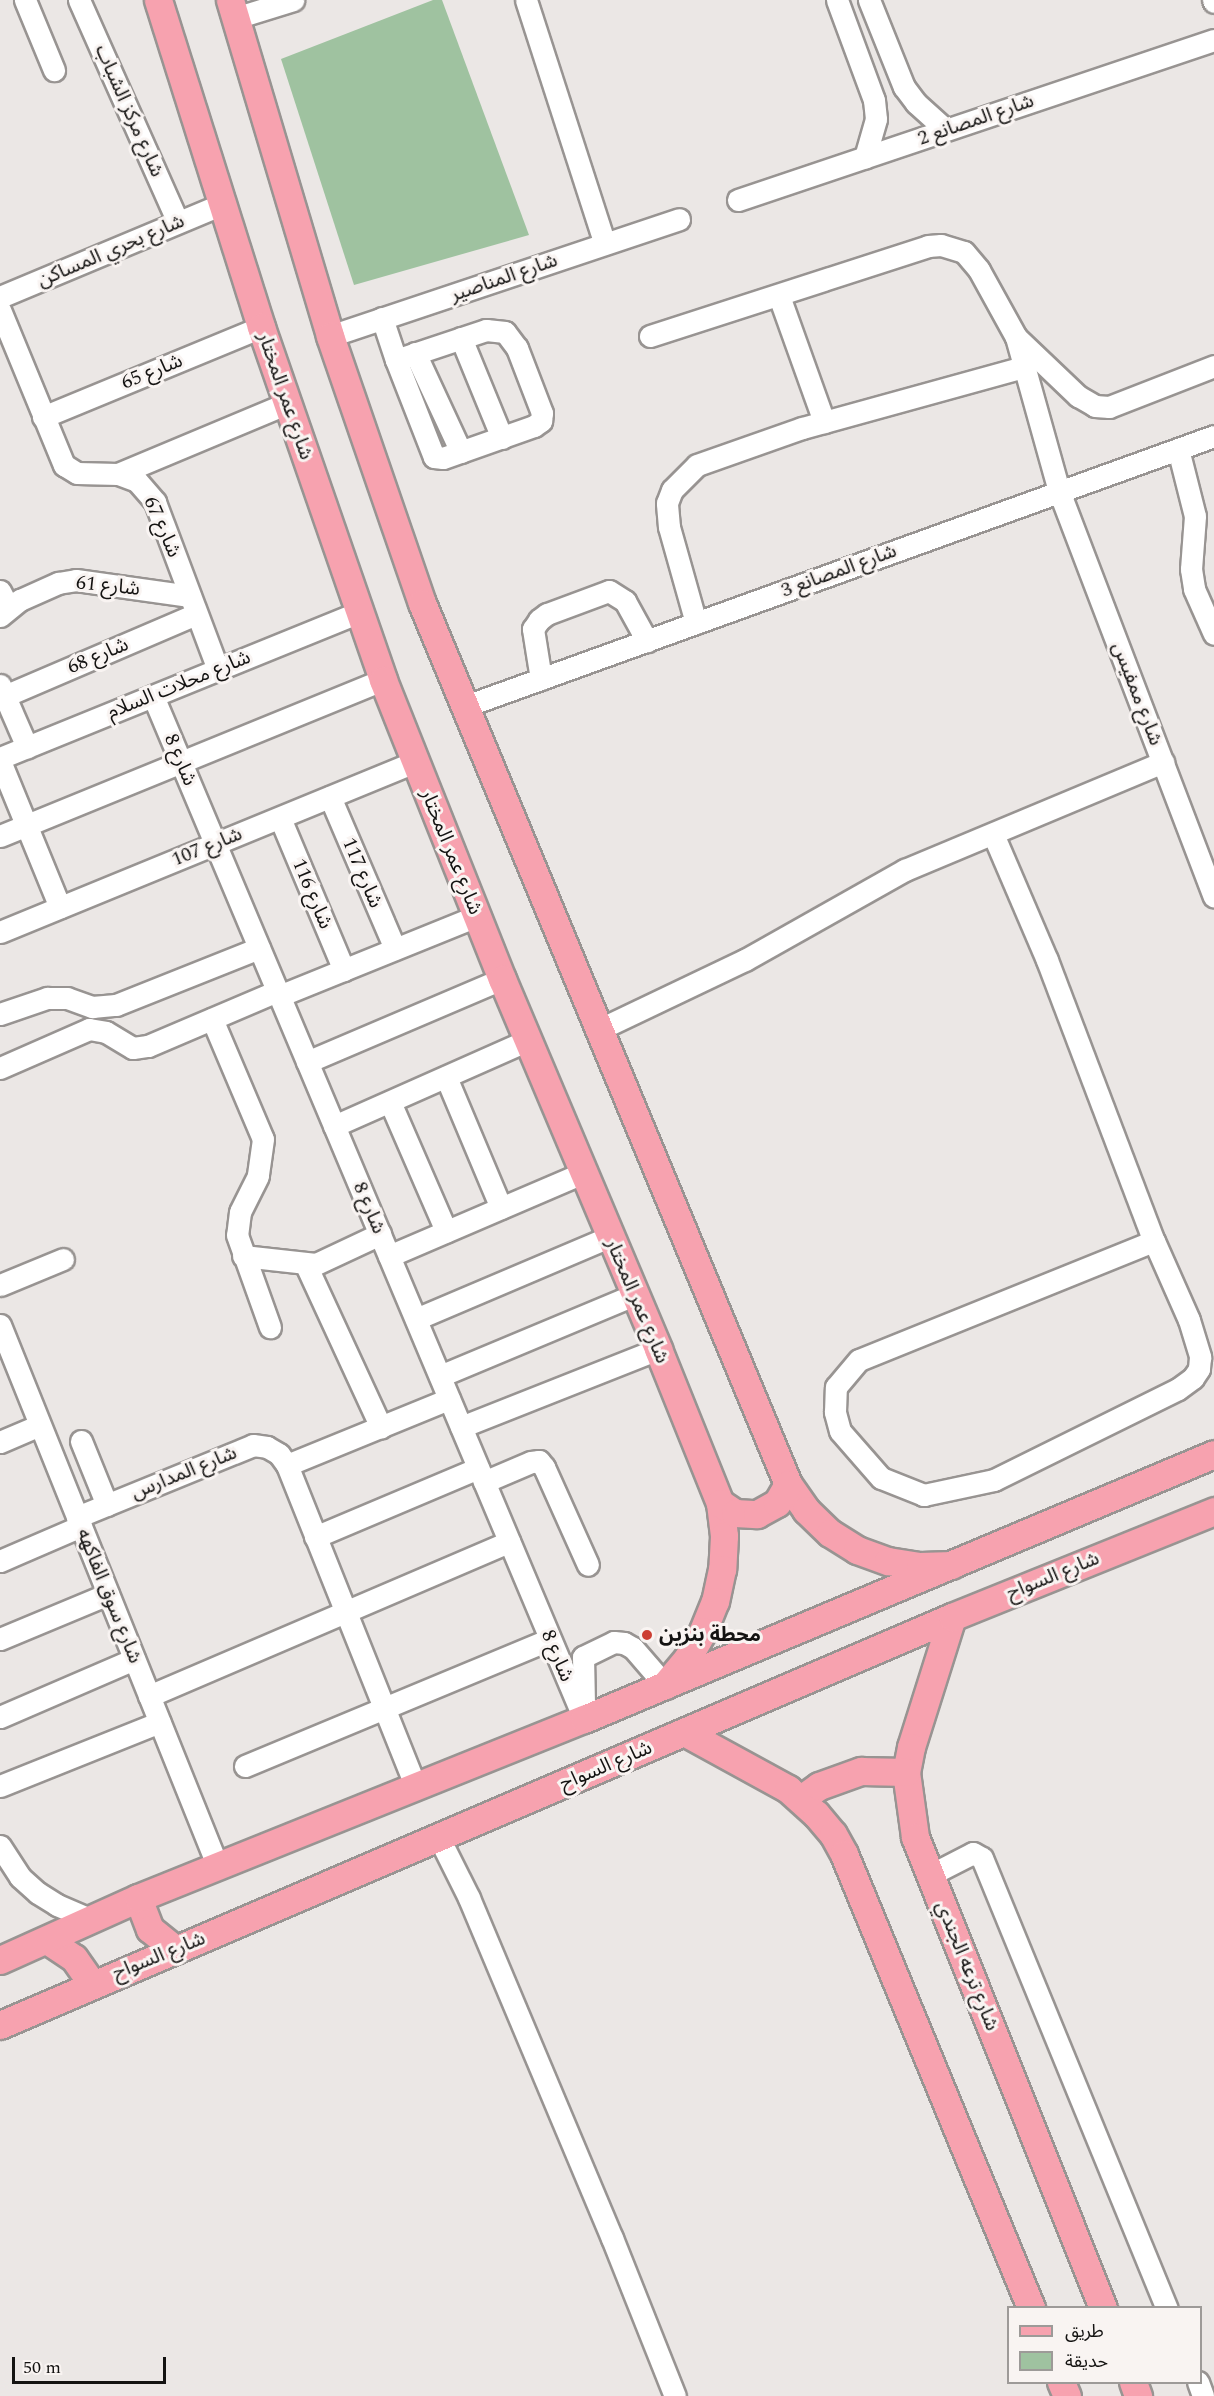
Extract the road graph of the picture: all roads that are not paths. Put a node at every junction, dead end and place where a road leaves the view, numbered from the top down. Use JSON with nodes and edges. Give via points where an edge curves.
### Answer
{"nodes":[{"id":1,"x":26,"y":0,"type":"edge"},
{"id":2,"x":79,"y":0,"type":"edge"},
{"id":3,"x":158,"y":0,"type":"edge"},
{"id":4,"x":293,"y":0,"type":"edge"},
{"id":5,"x":526,"y":0,"type":"edge"},
{"id":6,"x":837,"y":0,"type":"edge"},
{"id":7,"x":869,"y":0,"type":"edge"},
{"id":8,"x":233,"y":9,"type":"edge"},
{"id":9,"x":1214,"y":40,"type":"edge"},
{"id":10,"x":54,"y":70,"type":"dead end"},
{"id":11,"x":946,"y":130,"type":"junction"},
{"id":12,"x":865,"y":157,"type":"junction"},
{"id":13,"x":738,"y":200,"type":"dead end"},
{"id":14,"x":222,"y":204,"type":"junction"},
{"id":15,"x":679,"y":219,"type":"dead end"},
{"id":16,"x":178,"y":222,"type":"junction"},
{"id":17,"x":605,"y":244,"type":"junction"},
{"id":18,"x":779,"y":296,"type":"junction"},
{"id":19,"x":0,"y":297,"type":"edge"},
{"id":20,"x":0,"y":310,"type":"edge"},
{"id":21,"x":382,"y":318,"type":"junction"},
{"id":22,"x":261,"y":327,"type":"junction"},
{"id":23,"x":330,"y":336,"type":"junction"},
{"id":24,"x":650,"y":336,"type":"dead end"},
{"id":25,"x":1016,"y":337,"type":"junction"},
{"id":26,"x":461,"y":338,"type":"junction"},
{"id":27,"x":405,"y":356,"type":"junction"},
{"id":28,"x":1214,"y":366,"type":"edge"},
{"id":29,"x":1024,"y":367,"type":"junction"},
{"id":30,"x":288,"y":403,"type":"junction"},
{"id":31,"x":44,"y":417,"type":"junction"},
{"id":32,"x":824,"y":422,"type":"junction"},
{"id":33,"x":1214,"y":436,"type":"edge"},
{"id":34,"x":502,"y":438,"type":"junction"},
{"id":35,"x":1178,"y":449,"type":"junction"},
{"id":36,"x":461,"y":452,"type":"junction"},
{"id":37,"x":118,"y":474,"type":"junction"},
{"id":38,"x":1059,"y":491,"type":"junction"},
{"id":39,"x":3,"y":605,"type":"edge"},
{"id":40,"x":193,"y":605,"type":"junction"},
{"id":41,"x":359,"y":612,"type":"junction"},
{"id":42,"x":696,"y":623,"type":"junction"},
{"id":43,"x":1214,"y":634,"type":"edge"},
{"id":44,"x":647,"y":641,"type":"junction"},
{"id":45,"x":218,"y":670,"type":"junction"},
{"id":46,"x":541,"y":679,"type":"junction"},
{"id":47,"x":384,"y":680,"type":"junction"},
{"id":48,"x":2,"y":692,"type":"edge"},
{"id":49,"x":153,"y":696,"type":"junction"},
{"id":50,"x":464,"y":707,"type":"junction"},
{"id":51,"x":27,"y":747,"type":"junction"},
{"id":52,"x":0,"y":760,"type":"edge"},
{"id":53,"x":181,"y":762,"type":"junction"},
{"id":54,"x":415,"y":762,"type":"junction"},
{"id":55,"x":1163,"y":762,"type":"junction"},
{"id":56,"x":330,"y":797,"type":"junction"},
{"id":57,"x":280,"y":818,"type":"junction"},
{"id":58,"x":26,"y":825,"type":"junction"},
{"id":59,"x":993,"y":834,"type":"junction"},
{"id":60,"x":0,"y":836,"type":"edge"},
{"id":61,"x":215,"y":844,"type":"junction"},
{"id":62,"x":1214,"y":896,"type":"edge"},
{"id":63,"x":60,"y":907,"type":"junction"},
{"id":64,"x":477,"y":916,"type":"junction"},
{"id":65,"x":0,"y":932,"type":"edge"},
{"id":66,"x":259,"y":948,"type":"junction"},
{"id":67,"x":395,"y":950,"type":"junction"},
{"id":68,"x":344,"y":970,"type":"junction"},
{"id":69,"x":502,"y":979,"type":"junction"},
{"id":70,"x":278,"y":993,"type":"junction"},
{"id":71,"x":0,"y":1014,"type":"edge"},
{"id":72,"x":212,"y":1019,"type":"junction"},
{"id":73,"x":598,"y":1030,"type":"junction"},
{"id":74,"x":528,"y":1040,"type":"junction"},
{"id":75,"x":307,"y":1062,"type":"junction"},
{"id":76,"x":0,"y":1068,"type":"edge"},
{"id":77,"x":446,"y":1077,"type":"junction"},
{"id":78,"x":390,"y":1102,"type":"junction"},
{"id":79,"x":334,"y":1126,"type":"junction"},
{"id":80,"x":583,"y":1173,"type":"junction"},
{"id":81,"x":501,"y":1208,"type":"junction"},
{"id":82,"x":446,"y":1232,"type":"junction"},
{"id":83,"x":380,"y":1234,"type":"junction"},
{"id":84,"x":609,"y":1237,"type":"junction"},
{"id":85,"x":1154,"y":1241,"type":"junction"},
{"id":86,"x":243,"y":1256,"type":"junction"},
{"id":87,"x":389,"y":1256,"type":"junction"},
{"id":88,"x":63,"y":1259,"type":"dead end"},
{"id":89,"x":306,"y":1265,"type":"junction"},
{"id":90,"x":0,"y":1285,"type":"edge"},
{"id":91,"x":634,"y":1295,"type":"junction"},
{"id":92,"x":416,"y":1319,"type":"junction"},
{"id":93,"x":0,"y":1325,"type":"edge"},
{"id":94,"x":270,"y":1327,"type":"dead end"},
{"id":95,"x":658,"y":1349,"type":"junction"},
{"id":96,"x":440,"y":1376,"type":"junction"},
{"id":97,"x":449,"y":1399,"type":"junction"},
{"id":98,"x":40,"y":1425,"type":"junction"},
{"id":99,"x":381,"y":1427,"type":"junction"},
{"id":100,"x":461,"y":1427,"type":"junction"},
{"id":101,"x":81,"y":1441,"type":"dead end"},
{"id":102,"x":0,"y":1443,"type":"edge"},
{"id":103,"x":1214,"y":1454,"type":"edge"},
{"id":104,"x":287,"y":1465,"type":"junction"},
{"id":105,"x":481,"y":1475,"type":"junction"},
{"id":106,"x":788,"y":1484,"type":"junction"},
{"id":107,"x":720,"y":1503,"type":"junction"},
{"id":108,"x":107,"y":1505,"type":"junction"},
{"id":109,"x":1214,"y":1512,"type":"edge"},
{"id":110,"x":79,"y":1522,"type":"junction"},
{"id":111,"x":315,"y":1537,"type":"junction"},
{"id":112,"x":509,"y":1542,"type":"junction"},
{"id":113,"x":0,"y":1561,"type":"edge"},
{"id":114,"x":588,"y":1565,"type":"dead end"},
{"id":115,"x":952,"y":1566,"type":"junction"},
{"id":116,"x":108,"y":1594,"type":"junction"},
{"id":117,"x":345,"y":1612,"type":"junction"},
{"id":118,"x":952,"y":1617,"type":"junction"},
{"id":119,"x":0,"y":1639,"type":"edge"},
{"id":120,"x":550,"y":1639,"type":"junction"},
{"id":121,"x":134,"y":1659,"type":"junction"},
{"id":122,"x":664,"y":1685,"type":"junction"},
{"id":123,"x":149,"y":1696,"type":"junction"},
{"id":124,"x":384,"y":1708,"type":"junction"},
{"id":125,"x":0,"y":1717,"type":"edge"},
{"id":126,"x":584,"y":1719,"type":"junction"},
{"id":127,"x":159,"y":1722,"type":"junction"},
{"id":128,"x":684,"y":1732,"type":"junction"},
{"id":129,"x":244,"y":1766,"type":"dead end"},
{"id":130,"x":906,"y":1772,"type":"junction"},
{"id":131,"x":0,"y":1786,"type":"edge"},
{"id":132,"x":416,"y":1787,"type":"junction"},
{"id":133,"x":801,"y":1799,"type":"junction"},
{"id":134,"x":439,"y":1838,"type":"junction"},
{"id":135,"x":0,"y":1846,"type":"edge"},
{"id":136,"x":218,"y":1867,"type":"junction"},
{"id":137,"x":930,"y":1875,"type":"junction"},
{"id":138,"x":138,"y":1898,"type":"junction"},
{"id":139,"x":90,"y":1919,"type":"junction"},
{"id":140,"x":46,"y":1940,"type":"junction"},
{"id":141,"x":176,"y":1950,"type":"junction"},
{"id":142,"x":0,"y":1960,"type":"edge"},
{"id":143,"x":92,"y":1984,"type":"junction"},
{"id":144,"x":0,"y":2025,"type":"edge"},
{"id":145,"x":1030,"y":2306,"type":"edge"},
{"id":146,"x":1103,"y":2306,"type":"edge"},
{"id":147,"x":1167,"y":2306,"type":"edge"},
{"id":148,"x":675,"y":2396,"type":"edge"}],
"edges":[{"from":1,"to":10,"type":"street"},
{"from":2,"to":16,"type":"street","name":"شارع مركز الشباب"},
{"from":3,"to":14,"type":"main road","name":"شارع عمر المختار"},
{"from":4,"to":8,"type":"street"},
{"from":5,"to":17,"type":"street"},
{"from":6,"to":12,"type":"street","via":[[874,100],[876,119]]},
{"from":7,"to":11,"type":"street","via":[[904,87]]},
{"from":8,"to":23,"type":"main road"},
{"from":9,"to":11,"type":"street","name":"شارع المصانع 2"},
{"from":11,"to":12,"type":"street","name":"شارع المصانع 2"},
{"from":12,"to":13,"type":"street","name":"شارع المصانع 2"},
{"from":14,"to":16,"type":"street","name":"شارع بحري المساكن"},
{"from":14,"to":22,"type":"main road","name":"شارع عمر المختار"},
{"from":15,"to":17,"type":"street","name":"شارع المناصير"},
{"from":16,"to":19,"type":"street","name":"شارع بحري المساكن"},
{"from":17,"to":21,"type":"street","name":"شارع المناصير"},
{"from":18,"to":24,"type":"street"},
{"from":18,"to":25,"type":"street","via":[[928,246],[955,247],[979,270]]},
{"from":18,"to":32,"type":"street"},
{"from":20,"to":31,"type":"street","name":"شارع 67"},
{"from":21,"to":23,"type":"street","name":"شارع المناصير"},
{"from":21,"to":27,"type":"street"},
{"from":22,"to":30,"type":"main road","name":"شارع عمر المختار"},
{"from":22,"to":31,"type":"street","name":"شارع 65"},
{"from":23,"to":50,"type":"main road","via":[[422,603]]},
{"from":25,"to":28,"type":"street","via":[[1078,396],[1095,406],[1109,407]]},
{"from":25,"to":29,"type":"street","name":"شارع ممفيس"},
{"from":26,"to":27,"type":"street"},
{"from":26,"to":34,"type":"street"},
{"from":26,"to":34,"type":"street","via":[[496,329],[513,339],[517,348],[543,417],[538,425]]},
{"from":27,"to":36,"type":"street"},
{"from":27,"to":36,"type":"street","via":[[431,454],[438,459]]},
{"from":29,"to":32,"type":"street"},
{"from":29,"to":38,"type":"street","name":"شارع ممفيس"},
{"from":30,"to":37,"type":"street"},
{"from":30,"to":41,"type":"main road","name":"شارع عمر المختار"},
{"from":31,"to":37,"type":"street","name":"شارع 67","via":[[64,465],[77,473]]},
{"from":32,"to":42,"type":"street","via":[[697,465],[672,490],[667,502],[669,527]]},
{"from":33,"to":35,"type":"street","name":"شارع المصانع 3"},
{"from":34,"to":36,"type":"street"},
{"from":35,"to":38,"type":"street","name":"شارع المصانع 3"},
{"from":35,"to":43,"type":"street","via":[[1195,516],[1191,569],[1194,589]]},
{"from":37,"to":40,"type":"street","name":"شارع 67","via":[[137,481],[155,502]]},
{"from":38,"to":42,"type":"street","name":"شارع المصانع 3"},
{"from":38,"to":55,"type":"street","name":"شارع ممفيس"},
{"from":39,"to":40,"type":"street","name":"شارع 61","via":[[76,580]]},
{"from":40,"to":45,"type":"street","name":"شارع 67"},
{"from":40,"to":48,"type":"street","name":"شارع 68"},
{"from":41,"to":45,"type":"street","name":"شارع محلات السلام"},
{"from":41,"to":47,"type":"main road","name":"شارع عمر المختار"},
{"from":42,"to":44,"type":"street","name":"شارع المصانع 3"},
{"from":44,"to":46,"type":"street","name":"شارع المصانع 3"},
{"from":44,"to":46,"type":"street","via":[[625,602],[609,591],[539,620],[533,629]]},
{"from":45,"to":49,"type":"street","name":"شارع محلات السلام"},
{"from":46,"to":50,"type":"street","name":"شارع المصانع 3"},
{"from":47,"to":53,"type":"street"},
{"from":47,"to":54,"type":"main road","name":"شارع عمر المختار"},
{"from":48,"to":51,"type":"street"},
{"from":49,"to":51,"type":"street","name":"شارع محلات السلام"},
{"from":49,"to":53,"type":"street","name":"شارع 8"},
{"from":50,"to":73,"type":"main road"},
{"from":51,"to":52,"type":"street","name":"شارع محلات السلام"},
{"from":52,"to":58,"type":"street"},
{"from":53,"to":58,"type":"street"},
{"from":53,"to":61,"type":"street","name":"شارع 8"},
{"from":54,"to":56,"type":"street","name":"شارع 107"},
{"from":54,"to":64,"type":"main road","name":"شارع عمر المختار"},
{"from":55,"to":59,"type":"street"},
{"from":55,"to":62,"type":"street","name":"شارع ممفيس"},
{"from":56,"to":57,"type":"street","name":"شارع 107"},
{"from":56,"to":67,"type":"street","name":"شارع 117"},
{"from":57,"to":61,"type":"street","name":"شارع 107"},
{"from":57,"to":68,"type":"street","name":"شارع 116"},
{"from":58,"to":60,"type":"street"},
{"from":58,"to":63,"type":"street"},
{"from":59,"to":73,"type":"street","via":[[905,870],[745,960]]},
{"from":59,"to":85,"type":"street","via":[[1047,960]]},
{"from":61,"to":63,"type":"street","name":"شارع 107"},
{"from":61,"to":66,"type":"street","name":"شارع 8"},
{"from":63,"to":65,"type":"street","name":"شارع 107"},
{"from":64,"to":67,"type":"street"},
{"from":64,"to":69,"type":"main road","name":"شارع عمر المختار"},
{"from":66,"to":70,"type":"street","name":"شارع 8"},
{"from":66,"to":71,"type":"street","via":[[116,1005],[92,1007],[67,998],[47,998]]},
{"from":67,"to":68,"type":"street"},
{"from":68,"to":70,"type":"street"},
{"from":69,"to":74,"type":"main road","name":"شارع عمر المختار"},
{"from":69,"to":75,"type":"street"},
{"from":70,"to":72,"type":"street"},
{"from":70,"to":75,"type":"street","name":"شارع 8"},
{"from":72,"to":76,"type":"street","via":[[148,1046],[133,1048],[106,1032],[89,1029]]},
{"from":72,"to":86,"type":"street","via":[[263,1139],[258,1176],[240,1212],[237,1234]]},
{"from":73,"to":106,"type":"main road"},
{"from":74,"to":77,"type":"street"},
{"from":74,"to":80,"type":"main road","name":"شارع عمر المختار"},
{"from":75,"to":79,"type":"street","name":"شارع 8"},
{"from":77,"to":78,"type":"street"},
{"from":77,"to":81,"type":"street"},
{"from":78,"to":79,"type":"street"},
{"from":78,"to":82,"type":"street"},
{"from":79,"to":83,"type":"street","name":"شارع 8"},
{"from":80,"to":81,"type":"street"},
{"from":80,"to":84,"type":"main road","name":"شارع عمر المختار"},
{"from":81,"to":82,"type":"street"},
{"from":82,"to":87,"type":"street"},
{"from":83,"to":87,"type":"street","name":"شارع 8"},
{"from":83,"to":89,"type":"street","via":[[326,1261]]},
{"from":84,"to":91,"type":"main road","name":"شارع عمر المختار"},
{"from":84,"to":92,"type":"street"},
{"from":85,"to":85,"type":"street","via":[[859,1360],[836,1387],[835,1412],[840,1431],[881,1478],[924,1495],[994,1480],[1178,1389],[1193,1378],[1200,1357],[1190,1320]]},
{"from":86,"to":89,"type":"street"},
{"from":86,"to":94,"type":"street"},
{"from":87,"to":92,"type":"street","name":"شارع 8"},
{"from":88,"to":90,"type":"street"},
{"from":89,"to":99,"type":"street"},
{"from":91,"to":95,"type":"main road","name":"شارع عمر المختار"},
{"from":91,"to":96,"type":"street"},
{"from":92,"to":96,"type":"street","name":"شارع 8"},
{"from":93,"to":98,"type":"street","name":"شارع سوق الفاكهه"},
{"from":95,"to":100,"type":"street"},
{"from":95,"to":107,"type":"main road","name":"شارع عمر المختار"},
{"from":96,"to":97,"type":"street","name":"شارع 8"},
{"from":97,"to":99,"type":"street"},
{"from":97,"to":100,"type":"street","name":"شارع 8"},
{"from":98,"to":102,"type":"street"},
{"from":98,"to":110,"type":"street","name":"شارع سوق الفاكهه"},
{"from":99,"to":104,"type":"street"},
{"from":100,"to":105,"type":"street","name":"شارع 8"},
{"from":101,"to":108,"type":"street"},
{"from":103,"to":115,"type":"main road"},
{"from":104,"to":108,"type":"street","name":"شارع المدارس","via":[[279,1454],[253,1445]]},
{"from":104,"to":111,"type":"street"},
{"from":105,"to":111,"type":"street"},
{"from":105,"to":112,"type":"street","name":"شارع 8"},
{"from":105,"to":114,"type":"street","via":[[539,1461]]},
{"from":106,"to":107,"type":"main road","via":[[777,1503],[757,1514],[735,1513]]},
{"from":106,"to":115,"type":"main road","via":[[806,1510],[830,1533],[857,1550],[898,1563]]},
{"from":107,"to":122,"type":"main road","name":"شارع عمر المختار","via":[[723,1558],[715,1601],[686,1660]]},
{"from":108,"to":110,"type":"street","name":"شارع المدارس"},
{"from":109,"to":118,"type":"main road","name":"شارع السواح"},
{"from":110,"to":113,"type":"street","name":"شارع المدارس"},
{"from":110,"to":116,"type":"street","name":"شارع سوق الفاكهه"},
{"from":111,"to":117,"type":"street"},
{"from":112,"to":117,"type":"street"},
{"from":112,"to":120,"type":"street","name":"شارع 8"},
{"from":115,"to":122,"type":"main road"},
{"from":116,"to":119,"type":"street"},
{"from":116,"to":121,"type":"street","name":"شارع سوق الفاكهه"},
{"from":117,"to":123,"type":"street"},
{"from":117,"to":124,"type":"street"},
{"from":118,"to":128,"type":"main road","name":"شارع السواح"},
{"from":118,"to":130,"type":"main road","name":"شارع ترعه الجندي"},
{"from":120,"to":124,"type":"street"},
{"from":120,"to":126,"type":"street","name":"شارع 8"},
{"from":121,"to":123,"type":"street","name":"شارع سوق الفاكهه"},
{"from":121,"to":125,"type":"street"},
{"from":122,"to":126,"type":"main road"},
{"from":122,"to":126,"type":"street","via":[[633,1648],[614,1642],[586,1654],[581,1661]]},
{"from":123,"to":127,"type":"street","name":"شارع سوق الفاكهه"},
{"from":124,"to":129,"type":"street"},
{"from":124,"to":132,"type":"street"},
{"from":126,"to":132,"type":"main road"},
{"from":127,"to":131,"type":"street"},
{"from":127,"to":136,"type":"street","name":"شارع سوق الفاكهه"},
{"from":128,"to":133,"type":"main road"},
{"from":128,"to":134,"type":"main road","name":"شارع السواح"},
{"from":130,"to":133,"type":"main road","via":[[861,1771],[819,1786]]},
{"from":130,"to":137,"type":"main road","name":"شارع ترعه الجندي","via":[[915,1838]]},
{"from":132,"to":136,"type":"main road"},
{"from":133,"to":145,"type":"main road","via":[[833,1834],[844,1854]]},
{"from":134,"to":141,"type":"main road","name":"شارع السواح"},
{"from":134,"to":148,"type":"street","via":[[469,1898]]},
{"from":135,"to":139,"type":"street","via":[[20,1877],[38,1893]]},
{"from":136,"to":138,"type":"main road"},
{"from":137,"to":146,"type":"main road","name":"شارع ترعه الجندي"},
{"from":137,"to":147,"type":"street","via":[[973,1852],[982,1858]]},
{"from":138,"to":139,"type":"main road"},
{"from":138,"to":141,"type":"main road","via":[[150,1929]]},
{"from":139,"to":140,"type":"main road"},
{"from":140,"to":142,"type":"main road"},
{"from":140,"to":143,"type":"main road","via":[[74,1958]]},
{"from":141,"to":143,"type":"main road","name":"شارع السواح"},
{"from":143,"to":144,"type":"main road","name":"شارع السواح"}]}
